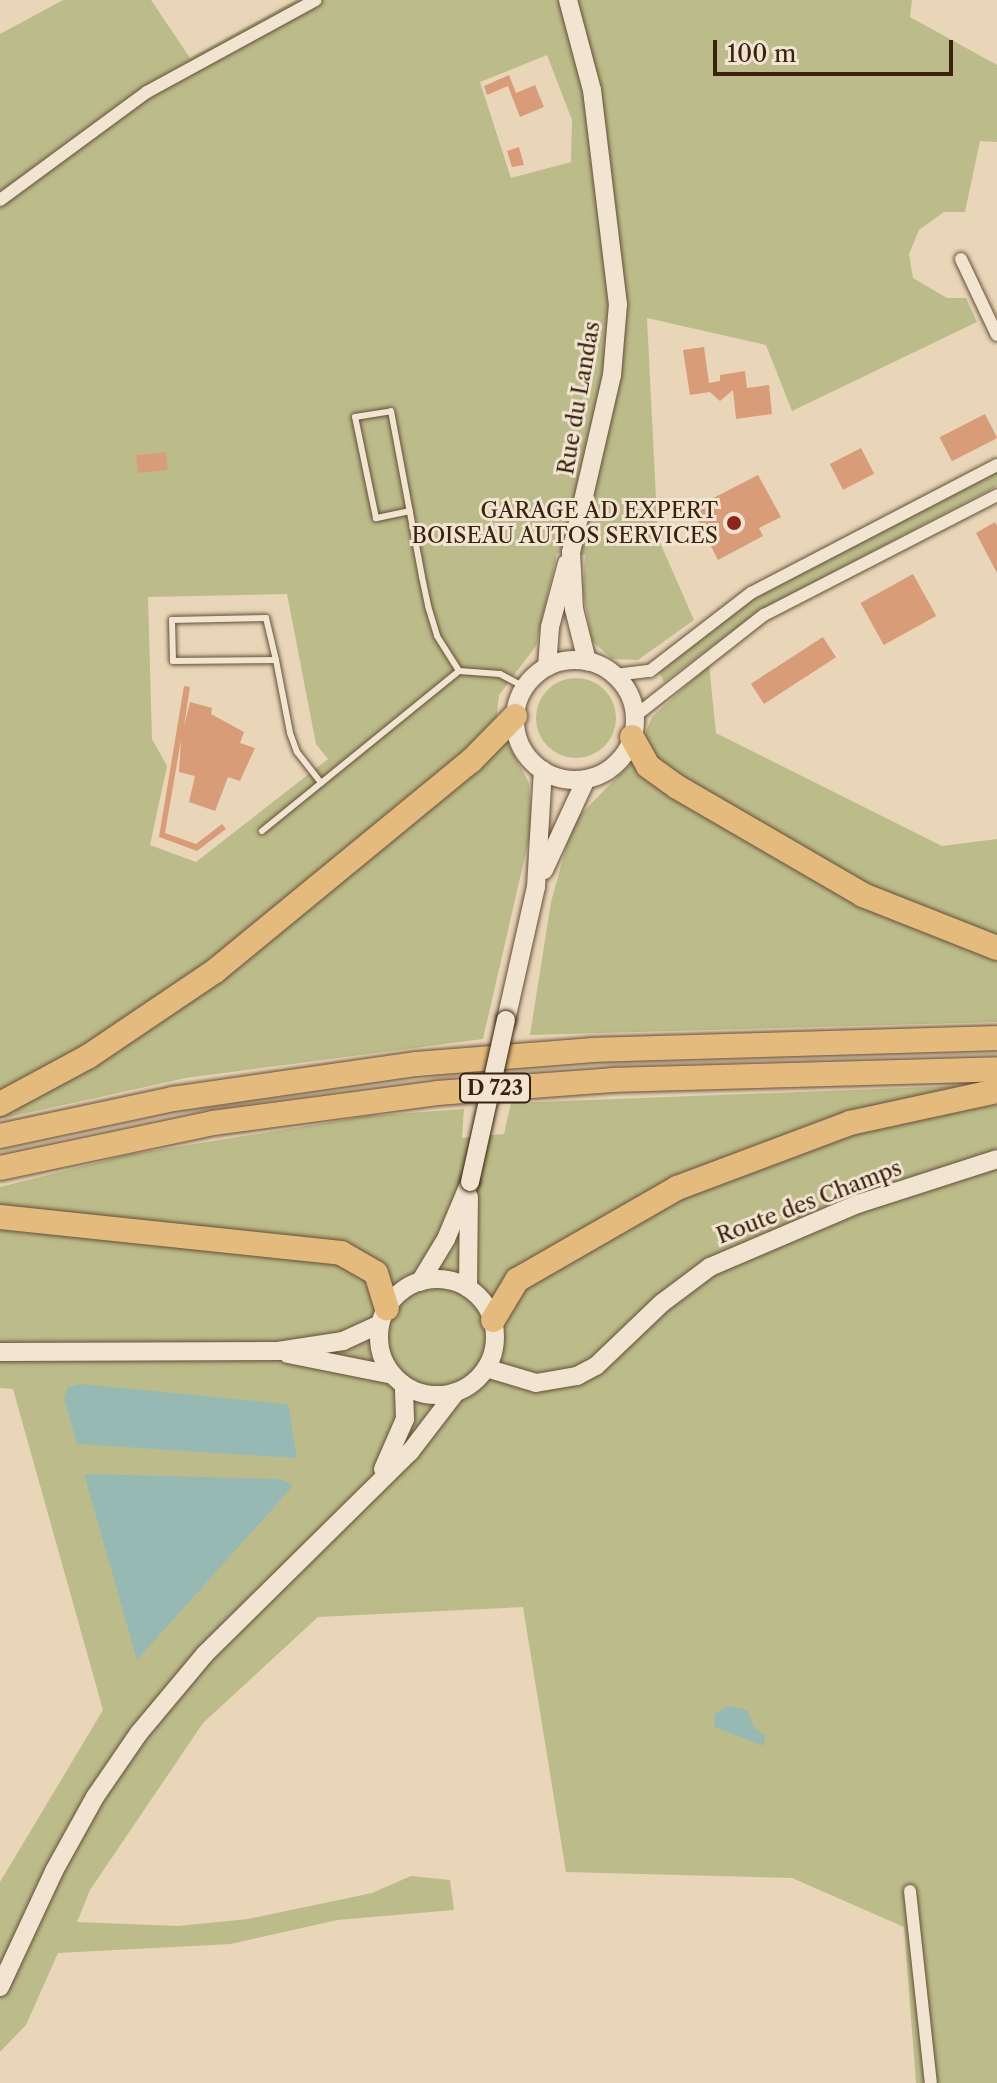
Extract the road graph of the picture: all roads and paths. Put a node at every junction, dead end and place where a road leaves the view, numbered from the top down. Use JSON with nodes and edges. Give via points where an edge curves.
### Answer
{"nodes":[{"id":1,"x":316,"y":0,"type":"edge"},
{"id":2,"x":568,"y":0,"type":"edge"},
{"id":3,"x":0,"y":200,"type":"edge"},
{"id":4,"x":961,"y":259,"type":"dead end"},
{"id":5,"x":997,"y":335,"type":"edge"},
{"id":6,"x":997,"y":465,"type":"edge"},
{"id":7,"x":997,"y":495,"type":"edge"},
{"id":8,"x":410,"y":511,"type":"junction"},
{"id":9,"x":571,"y":552,"type":"junction"},
{"id":10,"x":276,"y":660,"type":"junction"},
{"id":11,"x":587,"y":661,"type":"junction"},
{"id":12,"x":547,"y":667,"type":"junction"},
{"id":13,"x":459,"y":671,"type":"junction"},
{"id":14,"x":615,"y":675,"type":"junction"},
{"id":15,"x":524,"y":687,"type":"junction"},
{"id":16,"x":515,"y":716,"type":"junction"},
{"id":17,"x":634,"y":726,"type":"junction"},
{"id":18,"x":543,"y":770,"type":"junction"},
{"id":19,"x":586,"y":779,"type":"junction"},
{"id":20,"x":321,"y":783,"type":"junction"},
{"id":21,"x":262,"y":831,"type":"dead end"},
{"id":22,"x":536,"y":887,"type":"junction"},
{"id":23,"x":997,"y":948,"type":"edge"},
{"id":24,"x":997,"y":1038,"type":"edge"},
{"id":25,"x":997,"y":1069,"type":"edge"},
{"id":26,"x":997,"y":1091,"type":"edge"},
{"id":27,"x":0,"y":1104,"type":"edge"},
{"id":28,"x":0,"y":1136,"type":"edge"},
{"id":29,"x":997,"y":1159,"type":"edge"},
{"id":30,"x":0,"y":1168,"type":"edge"},
{"id":31,"x":470,"y":1182,"type":"junction"},
{"id":32,"x":0,"y":1217,"type":"edge"},
{"id":33,"x":420,"y":1282,"type":"junction"},
{"id":34,"x":468,"y":1288,"type":"junction"},
{"id":35,"x":384,"y":1316,"type":"junction"},
{"id":36,"x":493,"y":1320,"type":"junction"},
{"id":37,"x":278,"y":1351,"type":"junction"},
{"id":38,"x":0,"y":1352,"type":"edge"},
{"id":39,"x":486,"y":1368,"type":"junction"},
{"id":40,"x":399,"y":1380,"type":"junction"},
{"id":41,"x":456,"y":1392,"type":"junction"},
{"id":42,"x":371,"y":1487,"type":"junction"},
{"id":43,"x":910,"y":1891,"type":"dead end"},
{"id":44,"x":0,"y":1987,"type":"edge"},
{"id":45,"x":931,"y":2083,"type":"edge"}],
"edges":[{"from":1,"to":3,"type":"street","via":[[147,92]]},
{"from":2,"to":9,"type":"street","name":"Rue du Landas","via":[[592,90],[618,304],[612,375]]},
{"from":4,"to":5,"type":"street"},
{"from":6,"to":14,"type":"street","via":[[751,593],[650,671]]},
{"from":7,"to":17,"type":"street","via":[[764,615]]},
{"from":8,"to":8,"type":"lane","via":[[391,411],[355,417],[376,518]]},
{"from":8,"to":13,"type":"lane","via":[[437,636]]},
{"from":9,"to":11,"type":"street","name":"Rue du Landas","via":[[574,609]]},
{"from":9,"to":12,"type":"street","via":[[550,627]]},
{"from":10,"to":10,"type":"lane","via":[[266,618],[172,620],[173,661]]},
{"from":10,"to":20,"type":"lane","via":[[297,752]]},
{"from":11,"to":12,"type":"street"},
{"from":11,"to":14,"type":"street"},
{"from":12,"to":15,"type":"street"},
{"from":13,"to":15,"type":"lane","via":[[500,674]]},
{"from":13,"to":20,"type":"lane"},
{"from":14,"to":17,"type":"street","via":[[625,686]]},
{"from":15,"to":16,"type":"street"},
{"from":16,"to":18,"type":"street","via":[[521,747]]},
{"from":16,"to":27,"type":"highway","via":[[471,761],[215,971],[89,1056]]},
{"from":17,"to":19,"type":"street","via":[[615,764]]},
{"from":17,"to":23,"type":"highway","via":[[648,766],[703,803],[863,895]]},
{"from":18,"to":19,"type":"street"},
{"from":18,"to":22,"type":"street"},
{"from":19,"to":22,"type":"street"},
{"from":20,"to":21,"type":"lane"},
{"from":22,"to":31,"type":"street","bridge":true},
{"from":24,"to":28,"type":"highway","number":"D 723","via":[[593,1050],[416,1064],[173,1099]]},
{"from":25,"to":30,"type":"highway","number":"D 723","via":[[613,1080],[437,1093],[213,1123]]},
{"from":26,"to":36,"type":"highway","via":[[850,1123],[677,1188],[517,1280]]},
{"from":29,"to":39,"type":"street","name":"Route des Champs","via":[[858,1204],[710,1267],[596,1366],[577,1376],[536,1383]]},
{"from":31,"to":33,"type":"street","via":[[446,1239]]},
{"from":31,"to":34,"type":"street"},
{"from":32,"to":35,"type":"highway","via":[[341,1253],[376,1273]]},
{"from":33,"to":34,"type":"street","via":[[436,1279]]},
{"from":33,"to":35,"type":"street"},
{"from":34,"to":36,"type":"street"},
{"from":35,"to":37,"type":"street","via":[[343,1341]]},
{"from":35,"to":40,"type":"street","via":[[384,1360]]},
{"from":36,"to":39,"type":"street","via":[[495,1336]]},
{"from":37,"to":38,"type":"street"},
{"from":37,"to":40,"type":"street"},
{"from":39,"to":41,"type":"street"},
{"from":40,"to":41,"type":"street","via":[[421,1393]]},
{"from":40,"to":42,"type":"street","via":[[405,1419],[395,1451]]},
{"from":41,"to":42,"type":"street","via":[[410,1452]]},
{"from":42,"to":44,"type":"street","via":[[205,1654],[139,1733],[54,1871]]},
{"from":43,"to":45,"type":"street"}]}
